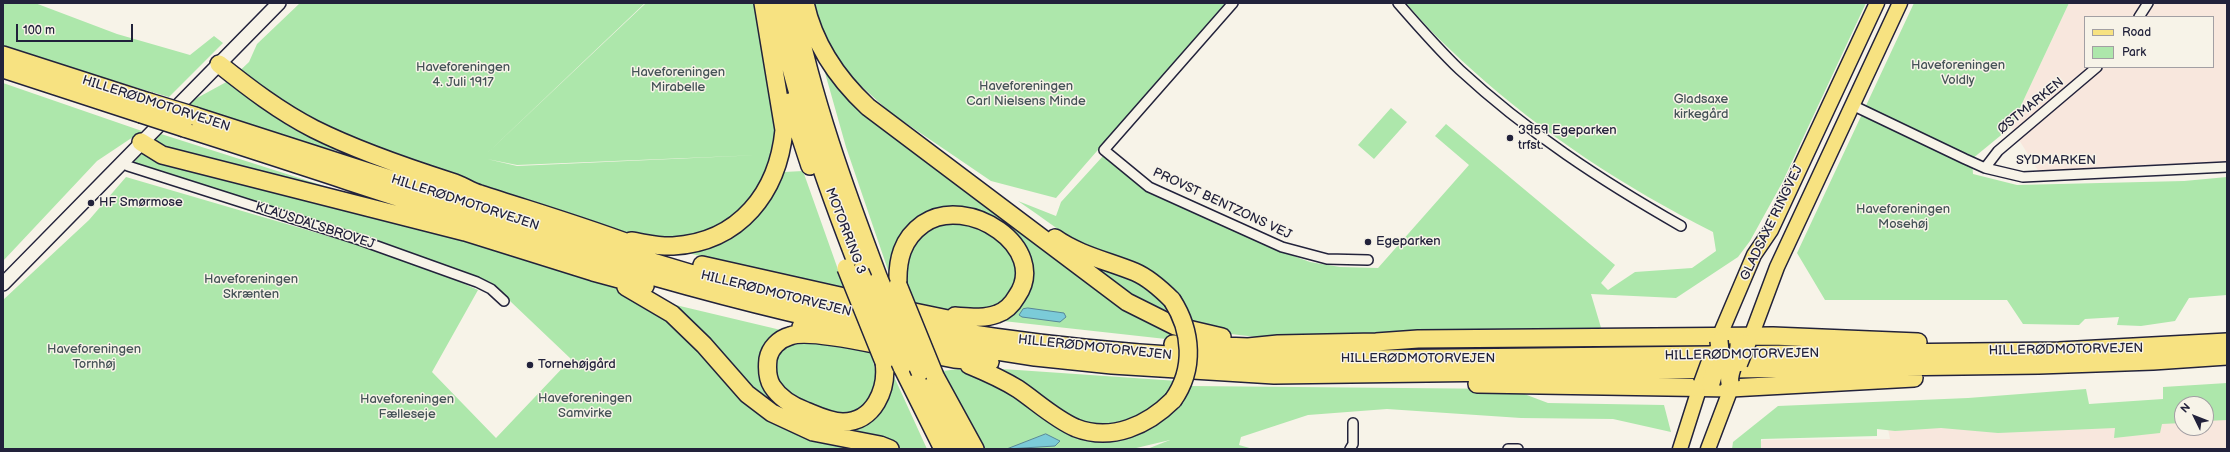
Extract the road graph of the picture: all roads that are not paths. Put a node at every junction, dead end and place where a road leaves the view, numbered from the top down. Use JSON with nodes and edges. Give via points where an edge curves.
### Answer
{"nodes":[{"id":1,"x":279,"y":3,"type":"edge"},
{"id":2,"x":763,"y":3,"type":"edge"},
{"id":3,"x":776,"y":3,"type":"edge"},
{"id":4,"x":793,"y":3,"type":"edge"},
{"id":5,"x":805,"y":3,"type":"edge"},
{"id":6,"x":1233,"y":3,"type":"edge"},
{"id":7,"x":1398,"y":3,"type":"edge"},
{"id":8,"x":1877,"y":3,"type":"edge"},
{"id":9,"x":1900,"y":3,"type":"edge"},
{"id":10,"x":2148,"y":3,"type":"edge"},
{"id":11,"x":2141,"y":16,"type":"edge"},
{"id":12,"x":767,"y":25,"type":"junction"},
{"id":13,"x":3,"y":54,"type":"edge"},
{"id":14,"x":219,"y":64,"type":"junction"},
{"id":15,"x":2096,"y":68,"type":"edge"},
{"id":16,"x":3,"y":69,"type":"edge"},
{"id":17,"x":1852,"y":106,"type":"junction"},
{"id":18,"x":145,"y":108,"type":"junction"},
{"id":19,"x":190,"y":122,"type":"junction"},
{"id":20,"x":141,"y":142,"type":"junction"},
{"id":21,"x":122,"y":161,"type":"junction"},
{"id":22,"x":343,"y":164,"type":"junction"},
{"id":23,"x":2227,"y":167,"type":"edge"},
{"id":24,"x":311,"y":168,"type":"junction"},
{"id":25,"x":1985,"y":168,"type":"junction"},
{"id":26,"x":956,"y":172,"type":"junction"},
{"id":27,"x":477,"y":194,"type":"junction"},
{"id":28,"x":1681,"y":226,"type":"dead end"},
{"id":29,"x":465,"y":232,"type":"junction"},
{"id":30,"x":619,"y":239,"type":"junction"},
{"id":31,"x":1368,"y":260,"type":"dead end"},
{"id":32,"x":853,"y":270,"type":"junction"},
{"id":33,"x":593,"y":272,"type":"junction"},
{"id":34,"x":3,"y":284,"type":"edge"},
{"id":35,"x":504,"y":301,"type":"dead end"},
{"id":36,"x":940,"y":316,"type":"junction"},
{"id":37,"x":836,"y":337,"type":"junction"},
{"id":38,"x":1744,"y":339,"type":"junction"},
{"id":39,"x":1718,"y":340,"type":"junction"},
{"id":40,"x":1376,"y":342,"type":"junction"},
{"id":41,"x":2227,"y":342,"type":"edge"},
{"id":42,"x":1278,"y":344,"type":"junction"},
{"id":43,"x":2059,"y":351,"type":"junction"},
{"id":44,"x":2227,"y":356,"type":"edge"},
{"id":45,"x":954,"y":358,"type":"junction"},
{"id":46,"x":1563,"y":358,"type":"junction"},
{"id":47,"x":1112,"y":365,"type":"junction"},
{"id":48,"x":2039,"y":365,"type":"junction"},
{"id":49,"x":928,"y":374,"type":"junction"},
{"id":50,"x":1274,"y":375,"type":"junction"},
{"id":51,"x":1706,"y":385,"type":"junction"},
{"id":52,"x":1731,"y":385,"type":"junction"},
{"id":53,"x":927,"y":420,"type":"junction"},
{"id":54,"x":1353,"y":424,"type":"dead end"},
{"id":55,"x":890,"y":449,"type":"edge"},
{"id":56,"x":936,"y":449,"type":"edge"},
{"id":57,"x":943,"y":449,"type":"edge"},
{"id":58,"x":959,"y":449,"type":"edge"},
{"id":59,"x":974,"y":449,"type":"edge"},
{"id":60,"x":1350,"y":449,"type":"edge"},
{"id":61,"x":1508,"y":449,"type":"edge"},
{"id":62,"x":1518,"y":449,"type":"edge"},
{"id":63,"x":1680,"y":449,"type":"edge"},
{"id":64,"x":1708,"y":449,"type":"edge"}],
"edges":[{"from":1,"to":14,"type":"street"},
{"from":2,"to":12,"type":"highway"},
{"from":3,"to":32,"type":"highway","name":"MOTORRING 3","via":[[800,98]]},
{"from":4,"to":49,"type":"highway","name":"MOTORRING 3","bridge":true,"via":[[817,100],[837,165],[879,279]]},
{"from":5,"to":26,"type":"highway","via":[[821,48],[840,78],[854,94]]},
{"from":6,"to":31,"type":"street","name":"PROVST BENTZONS VEJ","via":[[1104,150],[1150,187],[1282,247],[1327,259]]},
{"from":7,"to":28,"type":"street","via":[[1459,69],[1517,118],[1604,181]]},
{"from":8,"to":39,"type":"main road","name":"GLADSAXE RINGVEJ","via":[[1771,230],[1754,255]]},
{"from":9,"to":17,"type":"main road","name":"GLADSAXE RINGVEJ"},
{"from":10,"to":11,"type":"street"},
{"from":12,"to":30,"type":"highway","via":[[784,130],[777,169],[758,203],[728,229],[692,244],[672,246]]},
{"from":12,"to":32,"type":"highway","via":[[800,138]]},
{"from":13,"to":18,"type":"highway","name":"HILLERØDMOTORVEJEN"},
{"from":14,"to":20,"type":"street"},
{"from":14,"to":27,"type":"highway","via":[[256,94],[313,128],[357,149],[454,183]]},
{"from":15,"to":25,"type":"street","name":"ØSTMARKEN","via":[[1998,151]]},
{"from":16,"to":18,"type":"highway","name":"HILLERØDMOTORVEJEN"},
{"from":17,"to":25,"type":"street","name":"SYDMARKEN"},
{"from":17,"to":38,"type":"main road","name":"GLADSAXE RINGVEJ"},
{"from":18,"to":19,"type":"highway","name":"HILLERØDMOTORVEJEN","bridge":true},
{"from":19,"to":22,"type":"highway","name":"HILLERØDMOTORVEJEN"},
{"from":19,"to":24,"type":"highway","name":"HILLERØDMOTORVEJEN"},
{"from":20,"to":21,"type":"street"},
{"from":20,"to":29,"type":"highway","via":[[162,155]]},
{"from":21,"to":34,"type":"street"},
{"from":21,"to":35,"type":"street","name":"KLAUSDALSBROVEJ","via":[[128,166],[360,240],[477,282],[492,289]]},
{"from":22,"to":27,"type":"highway","via":[[373,166]]},
{"from":22,"to":46,"type":"highway","name":"HILLERØDMOTORVEJEN","via":[[582,241],[726,284],[841,310],[965,333],[1108,351],[1204,358]]},
{"from":23,"to":25,"type":"street","name":"SYDMARKEN","via":[[2050,177],[2023,177]]},
{"from":24,"to":29,"type":"highway","via":[[338,185],[445,222]]},
{"from":24,"to":47,"type":"highway","name":"HILLERØDMOTORVEJEN","via":[[577,254],[719,296],[930,342]]},
{"from":26,"to":42,"type":"highway","via":[[1101,284],[1150,315],[1200,333]]},
{"from":26,"to":45,"type":"highway","bridge":true,"via":[[1059,241],[1088,255],[1136,272],[1154,284],[1172,300],[1186,327],[1189,353],[1183,382],[1173,400],[1160,413],[1131,428],[1106,433],[1090,432],[1065,422],[1000,378]]},
{"from":27,"to":30,"type":"highway"},
{"from":29,"to":33,"type":"highway"},
{"from":30,"to":36,"type":"highway","via":[[644,249],[722,270],[818,293]]},
{"from":32,"to":37,"type":"highway","bridge":true,"via":[[884,362],[885,380],[879,400],[863,417],[854,421],[825,419],[801,409],[782,397],[771,385],[767,368],[768,357],[778,341],[799,334]]},
{"from":32,"to":53,"type":"highway","name":"MOTORRING 3","bridge":true},
{"from":33,"to":37,"type":"highway"},
{"from":33,"to":55,"type":"highway","via":[[672,314],[747,394],[772,413],[813,432]]},
{"from":36,"to":42,"type":"highway","via":[[962,322],[1040,333],[1146,343],[1248,347]]},
{"from":36,"to":49,"type":"highway","bridge":true,"via":[[989,316],[998,314],[1015,300],[1023,283],[1024,270],[1018,249],[1004,234],[982,221],[959,214],[936,216],[910,236],[903,247],[899,258],[898,285]]},
{"from":37,"to":45,"type":"highway"},
{"from":38,"to":39,"type":"highway"},
{"from":38,"to":43,"type":"highway","via":[[1994,345],[2024,343]]},
{"from":38,"to":52,"type":"highway","bridge":true,"via":[[1729,377]]},
{"from":39,"to":40,"type":"highway","via":[[1418,339]]},
{"from":39,"to":51,"type":"highway","bridge":true,"via":[[1720,351]]},
{"from":40,"to":42,"type":"highway"},
{"from":40,"to":46,"type":"highway","via":[[1516,349]]},
{"from":41,"to":43,"type":"highway","name":"HILLERØDMOTORVEJEN"},
{"from":43,"to":46,"type":"highway","name":"HILLERØDMOTORVEJEN"},
{"from":44,"to":48,"type":"highway","name":"HILLERØDMOTORVEJEN"},
{"from":45,"to":47,"type":"highway","via":[[1033,366]]},
{"from":47,"to":50,"type":"highway","name":"HILLERØDMOTORVEJEN"},
{"from":48,"to":50,"type":"highway","name":"HILLERØDMOTORVEJEN"},
{"from":48,"to":52,"type":"highway","via":[[1991,373]]},
{"from":49,"to":58,"type":"highway","name":"MOTORRING 3"},
{"from":49,"to":59,"type":"highway"},
{"from":50,"to":51,"type":"highway","via":[[1314,382]]},
{"from":51,"to":52,"type":"highway"},
{"from":51,"to":63,"type":"main road"},
{"from":52,"to":64,"type":"main road"},
{"from":53,"to":56,"type":"highway"},
{"from":53,"to":57,"type":"highway","name":"MOTORRING 3"},
{"from":54,"to":60,"type":"street","via":[[1353,442]]},
{"from":61,"to":62,"type":"street"}]}
